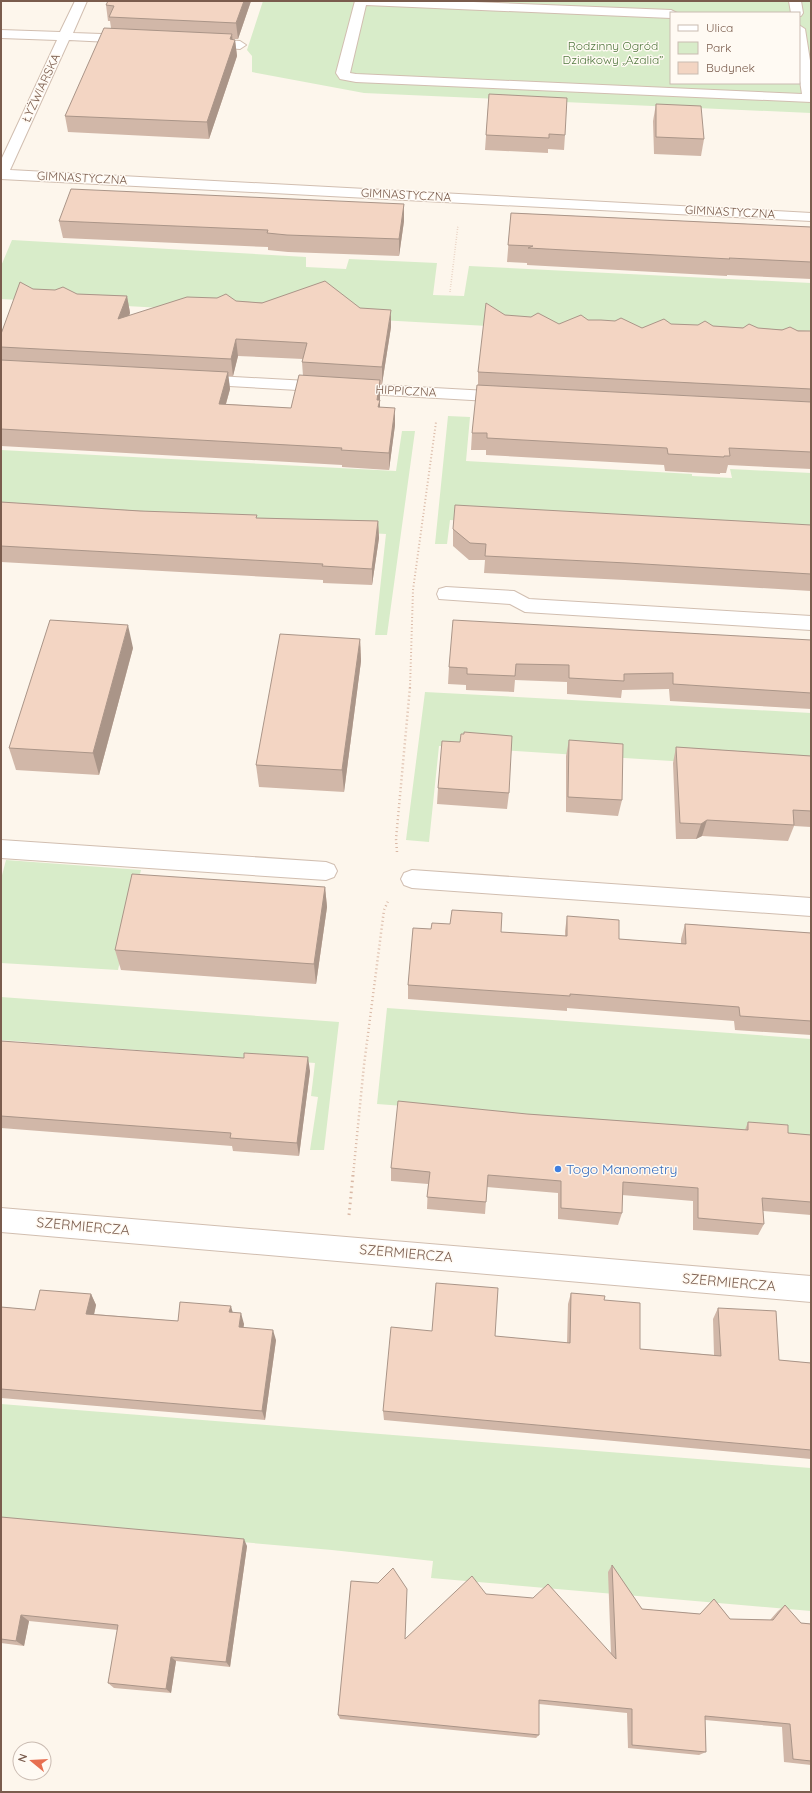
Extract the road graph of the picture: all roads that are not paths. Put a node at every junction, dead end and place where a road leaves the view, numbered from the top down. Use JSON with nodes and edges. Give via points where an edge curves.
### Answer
{"nodes":[{"id":1,"x":81,"y":1,"type":"edge"},
{"id":2,"x":795,"y":1,"type":"edge"},
{"id":3,"x":798,"y":12,"type":"edge"},
{"id":4,"x":670,"y":14,"type":"edge"},
{"id":5,"x":800,"y":20,"type":"edge"},
{"id":6,"x":1,"y":34,"type":"edge"},
{"id":7,"x":65,"y":36,"type":"junction"},
{"id":8,"x":144,"y":40,"type":"edge"},
{"id":9,"x":192,"y":42,"type":"edge"},
{"id":10,"x":240,"y":44,"type":"dead end"},
{"id":11,"x":810,"y":98,"type":"edge"},
{"id":12,"x":1,"y":174,"type":"edge"},
{"id":13,"x":811,"y":217,"type":"edge"},
{"id":14,"x":184,"y":379,"type":"edge"},
{"id":15,"x":518,"y":397,"type":"edge"},
{"id":16,"x":446,"y":594,"type":"dead end"},
{"id":17,"x":811,"y":624,"type":"edge"},
{"id":18,"x":1,"y":849,"type":"edge"},
{"id":19,"x":326,"y":872,"type":"dead end"},
{"id":20,"x":412,"y":879,"type":"dead end"},
{"id":21,"x":811,"y":907,"type":"edge"},
{"id":22,"x":1,"y":1220,"type":"edge"},
{"id":23,"x":811,"y":1289,"type":"edge"}],
"edges":[{"from":1,"to":7,"type":"street","name":"ŁYŻWIARSKA"},
{"from":2,"to":3,"type":"street"},
{"from":4,"to":11,"type":"street","via":[[361,1],[343,73],[345,76],[356,78]]},
{"from":5,"to":11,"type":"street"},
{"from":6,"to":7,"type":"street"},
{"from":7,"to":8,"type":"street"},
{"from":7,"to":12,"type":"street","name":"ŁYŻWIARSKA"},
{"from":9,"to":10,"type":"street"},
{"from":12,"to":13,"type":"street","name":"GIMNASTYCZNA"},
{"from":14,"to":15,"type":"street","name":"HIPPICZNA"},
{"from":16,"to":17,"type":"street","via":[[514,598],[525,605]]},
{"from":18,"to":19,"type":"street"},
{"from":20,"to":21,"type":"street"},
{"from":22,"to":23,"type":"street","name":"SZERMIERCZA"}]}
